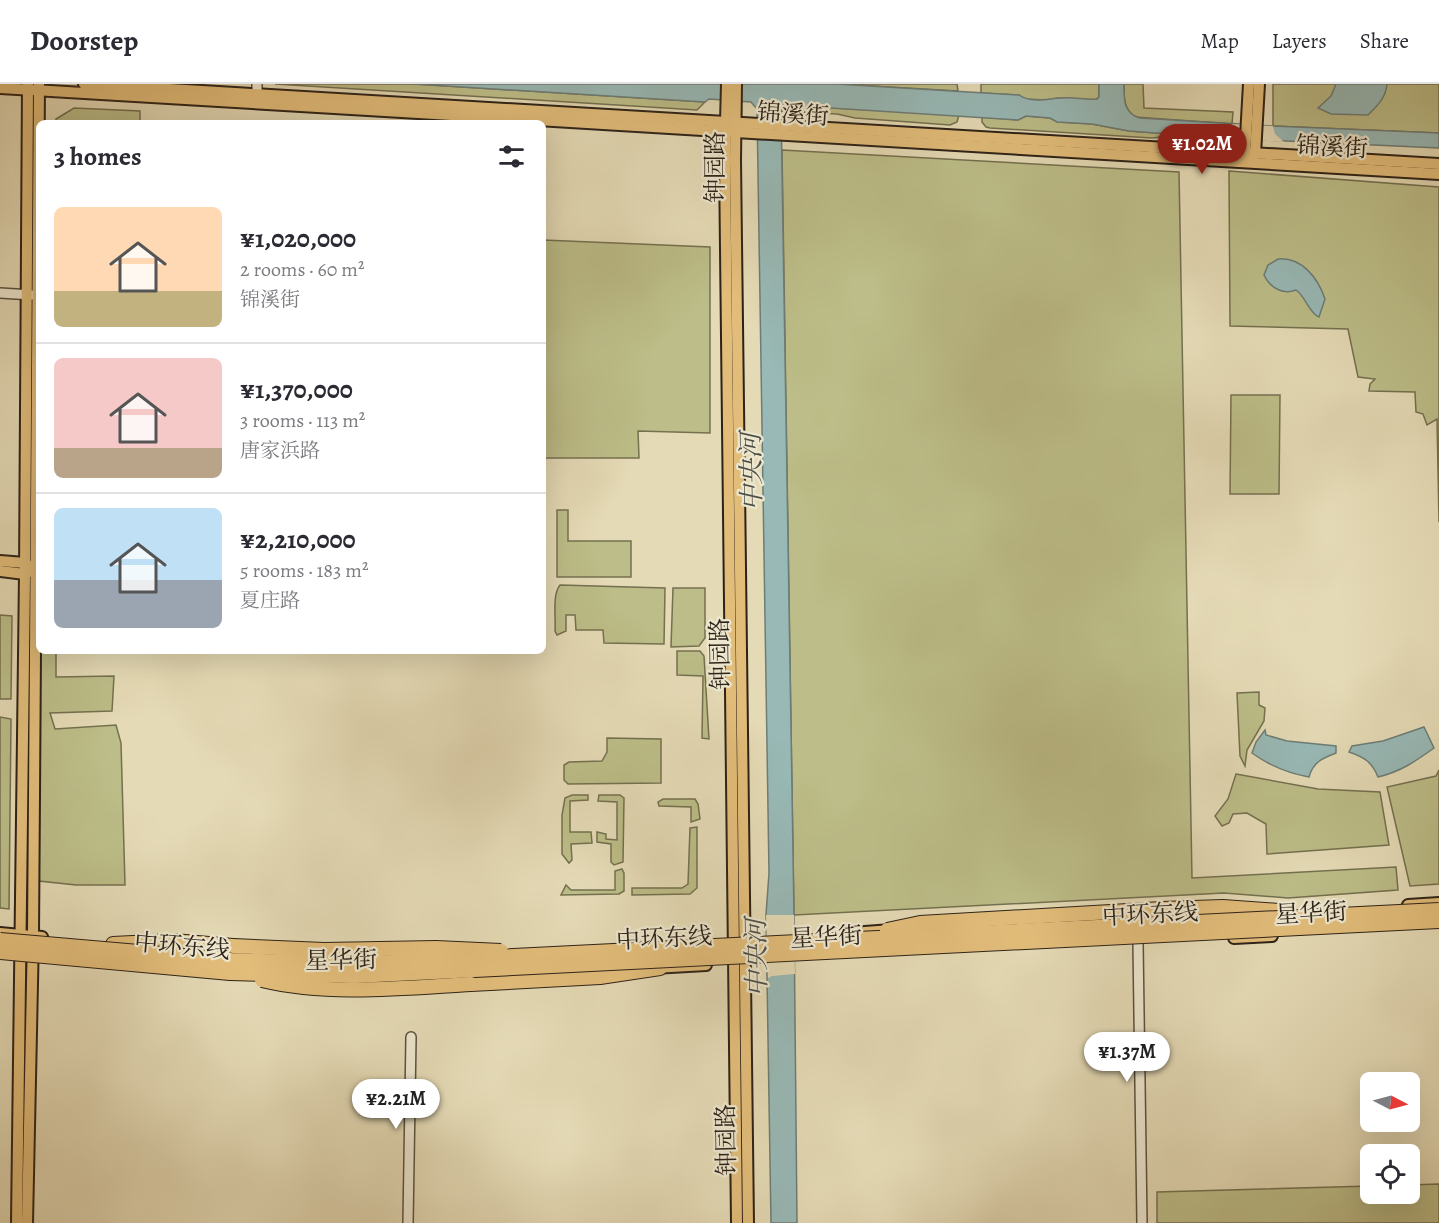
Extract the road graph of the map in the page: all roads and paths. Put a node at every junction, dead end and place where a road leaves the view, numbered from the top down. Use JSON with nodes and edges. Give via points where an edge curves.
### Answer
{"nodes":[{"id":1,"x":84,"y":84,"type":"edge"},
{"id":2,"x":727,"y":84,"type":"edge"},
{"id":3,"x":736,"y":84,"type":"edge"},
{"id":4,"x":1249,"y":84,"type":"edge"},
{"id":5,"x":1259,"y":84,"type":"edge"},
{"id":6,"x":34,"y":87,"type":"edge"},
{"id":7,"x":0,"y":88,"type":"edge"},
{"id":8,"x":257,"y":94,"type":"edge"},
{"id":9,"x":732,"y":102,"type":"junction"},
{"id":10,"x":1252,"y":125,"type":"junction"},
{"id":11,"x":731,"y":127,"type":"junction"},
{"id":12,"x":1250,"y":157,"type":"junction"},
{"id":13,"x":1439,"y":164,"type":"edge"},
{"id":14,"x":1439,"y":174,"type":"edge"},
{"id":15,"x":0,"y":293,"type":"edge"},
{"id":16,"x":32,"y":295,"type":"junction"},
{"id":17,"x":0,"y":561,"type":"edge"},
{"id":18,"x":28,"y":569,"type":"junction"},
{"id":19,"x":0,"y":571,"type":"edge"},
{"id":20,"x":1439,"y":903,"type":"edge"},
{"id":21,"x":1439,"y":910,"type":"edge"},
{"id":22,"x":1279,"y":911,"type":"junction"},
{"id":23,"x":1439,"y":915,"type":"edge"},
{"id":24,"x":1439,"y":921,"type":"edge"},
{"id":25,"x":1439,"y":927,"type":"edge"},
{"id":26,"x":1368,"y":931,"type":"junction"},
{"id":27,"x":0,"y":933,"type":"edge"},
{"id":28,"x":21,"y":935,"type":"junction"},
{"id":29,"x":33,"y":936,"type":"junction"},
{"id":30,"x":845,"y":938,"type":"junction"},
{"id":31,"x":0,"y":940,"type":"edge"},
{"id":32,"x":739,"y":940,"type":"junction"},
{"id":33,"x":1138,"y":943,"type":"junction"},
{"id":34,"x":113,"y":944,"type":"junction"},
{"id":35,"x":0,"y":952,"type":"edge"},
{"id":36,"x":548,"y":955,"type":"junction"},
{"id":37,"x":0,"y":958,"type":"edge"},
{"id":38,"x":20,"y":960,"type":"junction"},
{"id":39,"x":33,"y":961,"type":"junction"},
{"id":40,"x":740,"y":962,"type":"junction"},
{"id":41,"x":660,"y":968,"type":"junction"},
{"id":42,"x":230,"y":973,"type":"junction"},
{"id":43,"x":411,"y":1037,"type":"dead end"},
{"id":44,"x":17,"y":1223,"type":"edge"},
{"id":45,"x":27,"y":1223,"type":"edge"},
{"id":46,"x":408,"y":1223,"type":"edge"},
{"id":47,"x":737,"y":1223,"type":"edge"},
{"id":48,"x":748,"y":1223,"type":"edge"},
{"id":49,"x":1142,"y":1223,"type":"edge"}],
"edges":[{"from":1,"to":8,"type":"main road","name":"锦溪街"},
{"from":2,"to":9,"type":"main road","name":"钟园路"},
{"from":3,"to":9,"type":"main road","name":"钟园路"},
{"from":4,"to":10,"type":"main road"},
{"from":5,"to":10,"type":"main road"},
{"from":6,"to":7,"type":"main road","name":"锦溪街"},
{"from":6,"to":8,"type":"main road","name":"锦溪街"},
{"from":6,"to":16,"type":"main road"},
{"from":8,"to":11,"type":"main road","name":"锦溪街"},
{"from":9,"to":11,"type":"main road","name":"钟园路"},
{"from":10,"to":12,"type":"main road"},
{"from":11,"to":12,"type":"main road","name":"锦溪街"},
{"from":11,"to":32,"type":"main road","name":"钟园路"},
{"from":12,"to":13,"type":"main road","name":"锦溪街"},
{"from":12,"to":14,"type":"main road","name":"锦溪街"},
{"from":15,"to":16,"type":"street"},
{"from":16,"to":18,"type":"main road"},
{"from":17,"to":18,"type":"main road"},
{"from":18,"to":19,"type":"main road"},
{"from":18,"to":28,"type":"main road"},
{"from":18,"to":29,"type":"main road"},
{"from":20,"to":22,"type":"main road","name":"星华街"},
{"from":21,"to":30,"type":"highway","name":"中环东线","bridge":true},
{"from":22,"to":30,"type":"highway","bridge":true,"via":[[1223,907],[920,922]]},
{"from":22,"to":32,"type":"main road","name":"星华街"},
{"from":23,"to":26,"type":"main road","via":[[1399,917]]},
{"from":24,"to":42,"type":"highway","name":"中环东线","bridge":true,"via":[[437,973]]},
{"from":25,"to":26,"type":"main road","name":"星华街"},
{"from":26,"to":33,"type":"main road","name":"星华街"},
{"from":27,"to":28,"type":"main road","name":"星华街"},
{"from":28,"to":29,"type":"main road","name":"星华街"},
{"from":28,"to":38,"type":"main road"},
{"from":29,"to":34,"type":"main road","name":"星华街"},
{"from":29,"to":39,"type":"main road"},
{"from":30,"to":36,"type":"highway","name":"中环东线","bridge":true},
{"from":31,"to":36,"type":"highway","name":"中环东线","bridge":true,"via":[[278,963],[355,964]]},
{"from":32,"to":34,"type":"main road","name":"星华街","via":[[324,956]]},
{"from":32,"to":40,"type":"main road","name":"钟园路"},
{"from":33,"to":40,"type":"main road","name":"星华街"},
{"from":33,"to":49,"type":"street"},
{"from":34,"to":36,"type":"highway","bridge":true,"via":[[173,942],[324,950],[484,949]]},
{"from":35,"to":42,"type":"highway","name":"中环东线","bridge":true},
{"from":37,"to":38,"type":"main road","name":"星华街"},
{"from":38,"to":39,"type":"main road","name":"星华街"},
{"from":38,"to":44,"type":"main road"},
{"from":39,"to":41,"type":"main road","name":"星华街","via":[[323,983]]},
{"from":39,"to":45,"type":"main road"},
{"from":40,"to":41,"type":"main road","name":"星华街"},
{"from":40,"to":47,"type":"main road","name":"钟园路"},
{"from":40,"to":48,"type":"main road","name":"钟园路"},
{"from":41,"to":42,"type":"highway","bridge":true,"via":[[600,977],[400,988],[282,985]]},
{"from":43,"to":46,"type":"street"}]}
